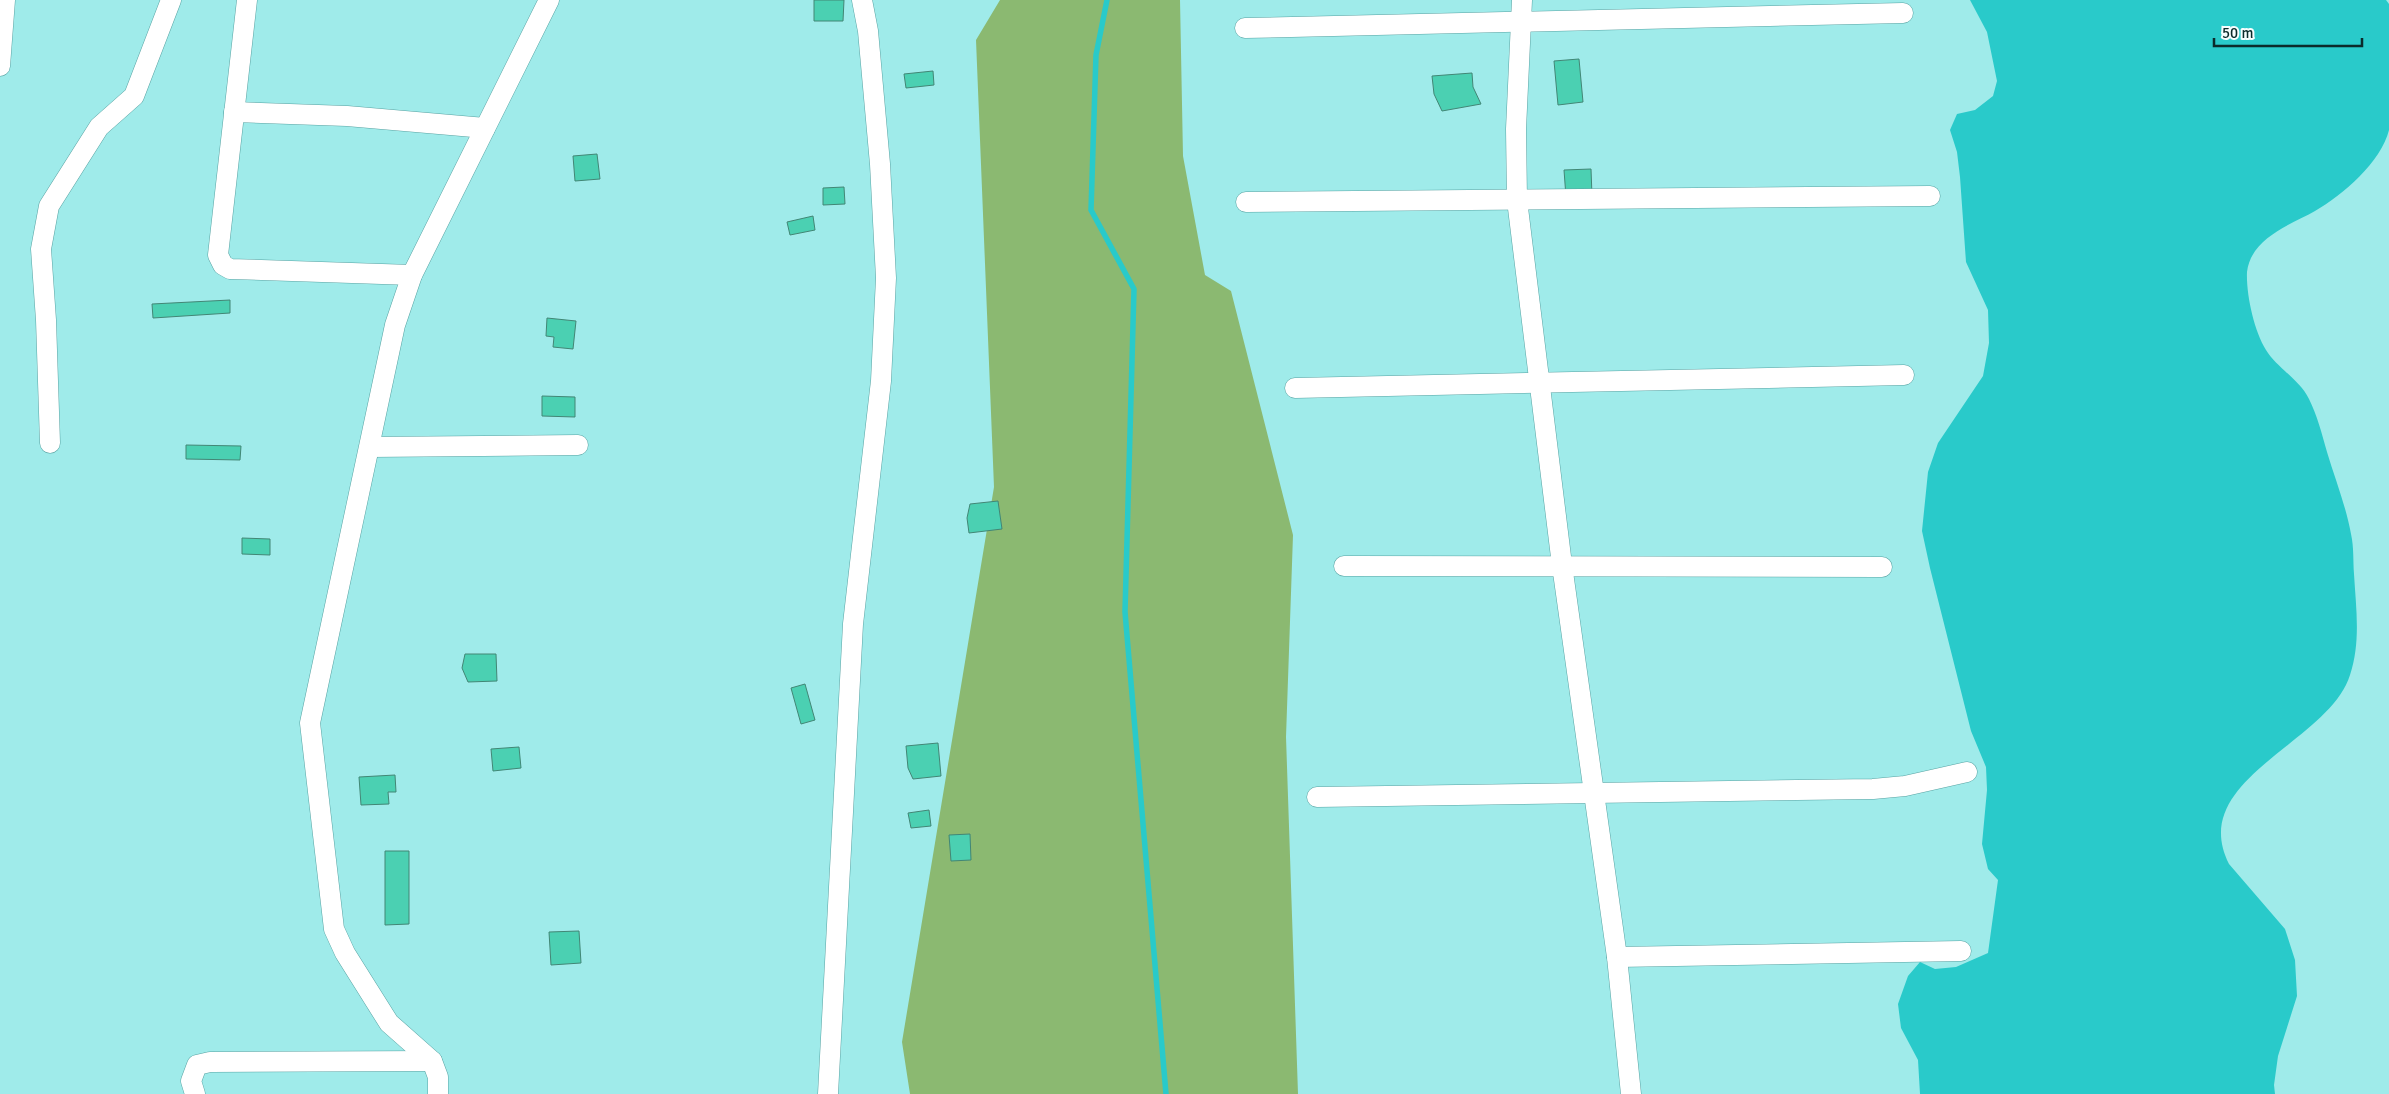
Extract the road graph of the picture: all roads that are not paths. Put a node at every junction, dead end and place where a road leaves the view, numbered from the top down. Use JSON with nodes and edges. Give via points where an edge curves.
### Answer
{"nodes":[{"id":1,"x":5,"y":0,"type":"edge"},
{"id":2,"x":171,"y":0,"type":"edge"},
{"id":3,"x":247,"y":0,"type":"edge"},
{"id":4,"x":549,"y":0,"type":"edge"},
{"id":5,"x":862,"y":0,"type":"edge"},
{"id":6,"x":1522,"y":0,"type":"edge"},
{"id":7,"x":1904,"y":13,"type":"dead end"},
{"id":8,"x":1522,"y":23,"type":"junction"},
{"id":9,"x":1245,"y":28,"type":"dead end"},
{"id":10,"x":0,"y":66,"type":"edge"},
{"id":11,"x":234,"y":112,"type":"junction"},
{"id":12,"x":485,"y":128,"type":"junction"},
{"id":13,"x":1930,"y":196,"type":"dead end"},
{"id":14,"x":1517,"y":200,"type":"junction"},
{"id":15,"x":1246,"y":202,"type":"dead end"},
{"id":16,"x":412,"y":276,"type":"junction"},
{"id":17,"x":1904,"y":375,"type":"dead end"},
{"id":18,"x":1541,"y":383,"type":"junction"},
{"id":19,"x":1295,"y":388,"type":"dead end"},
{"id":20,"x":50,"y":443,"type":"dead end"},
{"id":21,"x":578,"y":445,"type":"dead end"},
{"id":22,"x":370,"y":447,"type":"junction"},
{"id":23,"x":1562,"y":565,"type":"junction"},
{"id":24,"x":1344,"y":566,"type":"dead end"},
{"id":25,"x":1882,"y":567,"type":"dead end"},
{"id":26,"x":1967,"y":772,"type":"dead end"},
{"id":27,"x":1594,"y":795,"type":"junction"},
{"id":28,"x":1317,"y":797,"type":"dead end"},
{"id":29,"x":1961,"y":951,"type":"dead end"},
{"id":30,"x":1617,"y":957,"type":"junction"},
{"id":31,"x":432,"y":1061,"type":"junction"},
{"id":32,"x":195,"y":1094,"type":"edge"},
{"id":33,"x":438,"y":1094,"type":"edge"},
{"id":34,"x":828,"y":1094,"type":"edge"},
{"id":35,"x":1631,"y":1094,"type":"edge"}],
"edges":[{"from":1,"to":10,"type":"street"},
{"from":2,"to":20,"type":"street","via":[[134,96],[100,127],[49,206],[41,249]]},
{"from":3,"to":11,"type":"street"},
{"from":4,"to":12,"type":"street"},
{"from":5,"to":34,"type":"street","via":[[868,31],[880,164],[886,278],[881,381],[853,624]]},
{"from":6,"to":8,"type":"street"},
{"from":7,"to":8,"type":"street"},
{"from":8,"to":9,"type":"street"},
{"from":8,"to":14,"type":"street","via":[[1516,129]]},
{"from":11,"to":12,"type":"street","via":[[347,116]]},
{"from":11,"to":16,"type":"street","via":[[218,255],[223,265],[230,269]]},
{"from":12,"to":16,"type":"street"},
{"from":13,"to":14,"type":"street"},
{"from":14,"to":15,"type":"street"},
{"from":14,"to":18,"type":"street"},
{"from":16,"to":22,"type":"street","via":[[396,326]]},
{"from":17,"to":18,"type":"street"},
{"from":18,"to":19,"type":"street"},
{"from":18,"to":23,"type":"street"},
{"from":21,"to":22,"type":"street"},
{"from":22,"to":31,"type":"street","via":[[310,722],[313,757],[334,929],[345,953],[389,1023]]},
{"from":23,"to":24,"type":"street"},
{"from":23,"to":25,"type":"street"},
{"from":23,"to":27,"type":"street"},
{"from":26,"to":27,"type":"street","via":[[1905,786],[1873,789]]},
{"from":27,"to":28,"type":"street"},
{"from":27,"to":30,"type":"street"},
{"from":29,"to":30,"type":"street"},
{"from":30,"to":35,"type":"street"},
{"from":31,"to":32,"type":"street","via":[[210,1062],[197,1065],[191,1081]]},
{"from":31,"to":33,"type":"street","via":[[438,1077]]}]}
